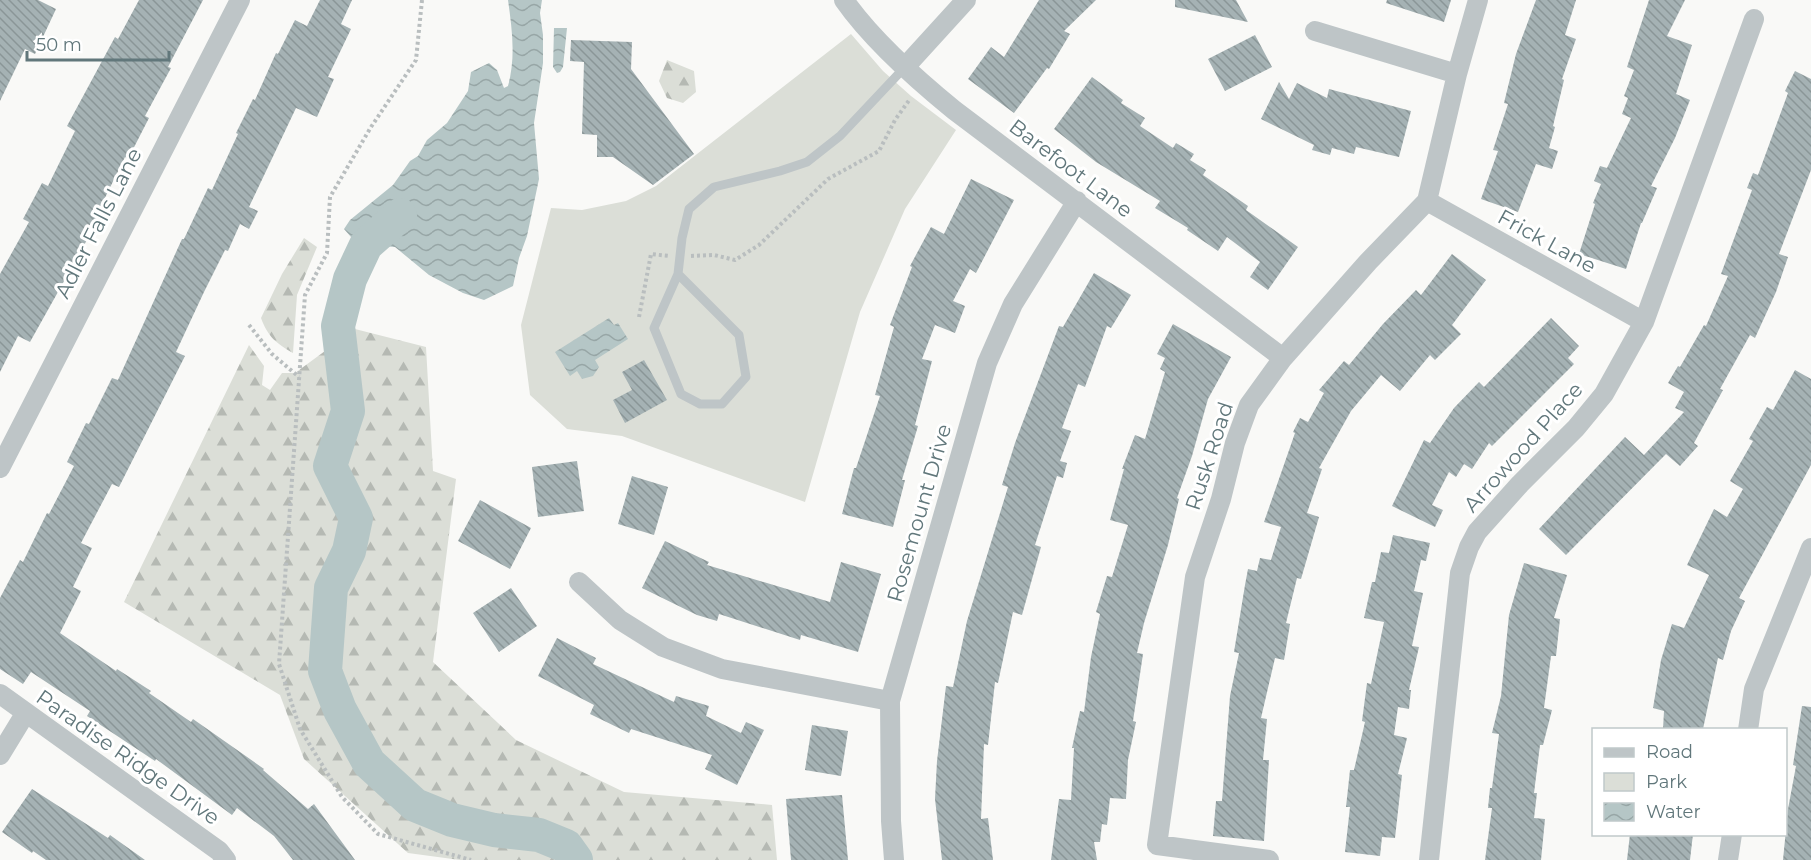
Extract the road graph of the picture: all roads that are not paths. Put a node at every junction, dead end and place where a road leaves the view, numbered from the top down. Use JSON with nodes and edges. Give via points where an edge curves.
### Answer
{"nodes":[{"id":1,"x":240,"y":0,"type":"edge"},
{"id":2,"x":844,"y":0,"type":"edge"},
{"id":3,"x":966,"y":0,"type":"edge"},
{"id":4,"x":1478,"y":0,"type":"edge"},
{"id":5,"x":1754,"y":19,"type":"dead end"},
{"id":6,"x":1314,"y":31,"type":"dead end"},
{"id":7,"x":905,"y":67,"type":"junction"},
{"id":8,"x":1457,"y":74,"type":"junction"},
{"id":9,"x":1077,"y":201,"type":"junction"},
{"id":10,"x":1427,"y":201,"type":"junction"},
{"id":11,"x":678,"y":274,"type":"junction"},
{"id":12,"x":1644,"y":322,"type":"junction"},
{"id":13,"x":1283,"y":358,"type":"junction"},
{"id":14,"x":0,"y":468,"type":"edge"},
{"id":15,"x":1811,"y":548,"type":"edge"},
{"id":16,"x":579,"y":582,"type":"dead end"},
{"id":17,"x":0,"y":694,"type":"edge"},
{"id":18,"x":890,"y":700,"type":"junction"},
{"id":19,"x":25,"y":714,"type":"junction"},
{"id":20,"x":1748,"y":728,"type":"edge"},
{"id":21,"x":0,"y":755,"type":"edge"},
{"id":22,"x":1732,"y":836,"type":"edge"},
{"id":23,"x":226,"y":860,"type":"edge"},
{"id":24,"x":894,"y":860,"type":"edge"},
{"id":25,"x":1269,"y":860,"type":"edge"},
{"id":26,"x":1429,"y":860,"type":"edge"},
{"id":27,"x":1728,"y":860,"type":"edge"}],
"edges":[{"from":1,"to":14,"type":"street","name":"Adler Falls Lane"},
{"from":2,"to":7,"type":"street","name":"Barefoot Lane"},
{"from":3,"to":7,"type":"street"},
{"from":4,"to":8,"type":"street"},
{"from":5,"to":12,"type":"street","name":"Arrowood Place"},
{"from":6,"to":8,"type":"street"},
{"from":7,"to":9,"type":"street","name":"Barefoot Lane","via":[[954,110]]},
{"from":7,"to":11,"type":"lane","via":[[840,136],[807,162],[714,187],[689,209]]},
{"from":8,"to":10,"type":"street"},
{"from":9,"to":13,"type":"street","name":"Barefoot Lane"},
{"from":9,"to":18,"type":"street","name":"Rosemount Drive","via":[[1013,304],[987,363]]},
{"from":10,"to":12,"type":"street","name":"Frick Lane"},
{"from":10,"to":13,"type":"street","name":"Rusk Road"},
{"from":11,"to":11,"type":"lane","via":[[654,328],[681,394],[700,404],[723,404],[746,377],[739,334]]},
{"from":12,"to":26,"type":"street","name":"Arrowood Place","via":[[1604,394],[1499,507],[1469,547],[1460,573]]},
{"from":13,"to":25,"type":"street","name":"Rusk Road","via":[[1249,405],[1196,577],[1157,845]]},
{"from":15,"to":20,"type":"street","via":[[1755,689]]},
{"from":16,"to":18,"type":"street","via":[[620,620],[663,647],[722,669]]},
{"from":17,"to":19,"type":"street","name":"Paradise Ridge Drive"},
{"from":18,"to":24,"type":"street","name":"Rosemount Drive"},
{"from":19,"to":21,"type":"street"},
{"from":19,"to":23,"type":"street","name":"Paradise Ridge Drive","via":[[219,851]]},
{"from":22,"to":27,"type":"street"}]}
